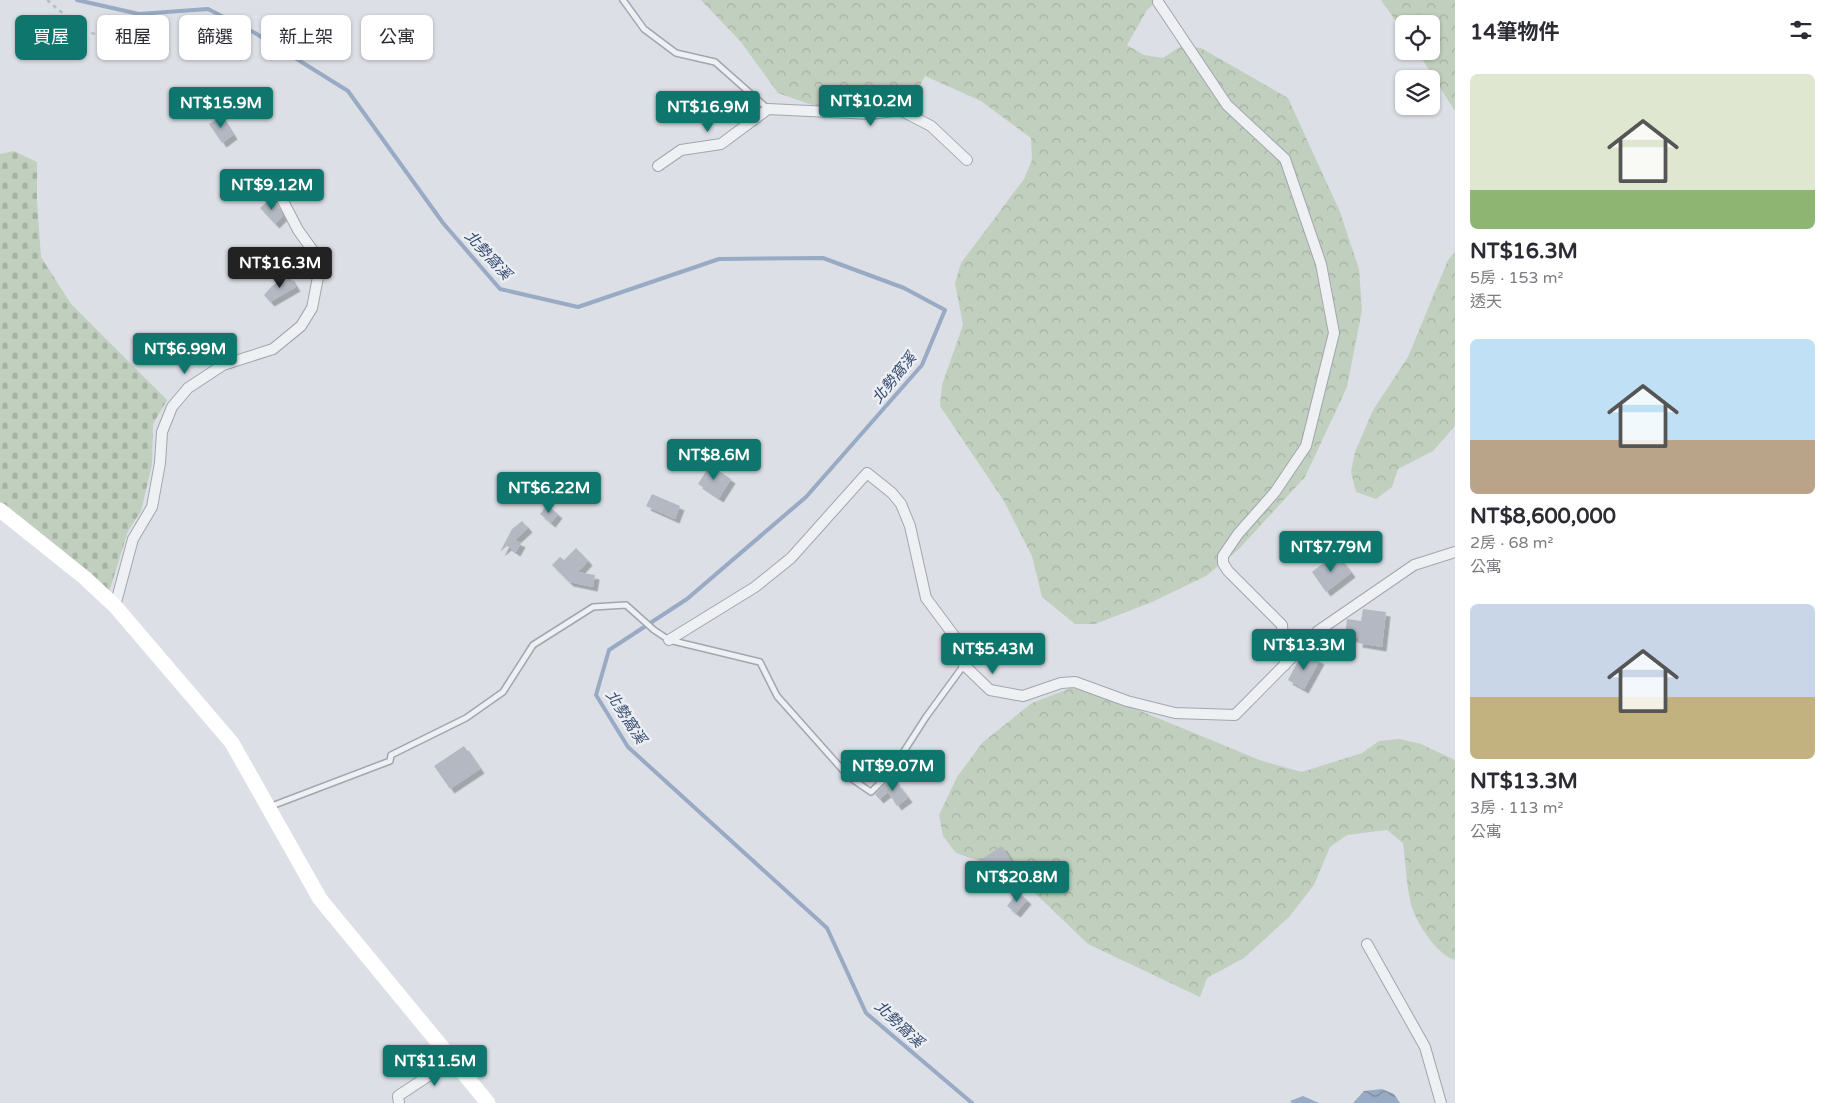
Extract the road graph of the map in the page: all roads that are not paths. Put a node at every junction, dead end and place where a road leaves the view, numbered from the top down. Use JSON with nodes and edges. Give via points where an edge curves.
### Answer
{"nodes":[{"id":1,"x":623,"y":0,"type":"edge"},
{"id":2,"x":1158,"y":2,"type":"dead end"},
{"id":3,"x":768,"y":108,"type":"junction"},
{"id":4,"x":968,"y":160,"type":"dead end"},
{"id":5,"x":658,"y":166,"type":"dead end"},
{"id":6,"x":283,"y":201,"type":"dead end"},
{"id":7,"x":0,"y":510,"type":"edge"},
{"id":8,"x":1455,"y":552,"type":"edge"},
{"id":9,"x":116,"y":606,"type":"junction"},
{"id":10,"x":669,"y":640,"type":"junction"},
{"id":11,"x":964,"y":665,"type":"junction"},
{"id":12,"x":1285,"y":666,"type":"junction"},
{"id":13,"x":269,"y":807,"type":"junction"},
{"id":14,"x":1367,"y":944,"type":"dead end"},
{"id":15,"x":451,"y":1061,"type":"junction"},
{"id":16,"x":399,"y":1103,"type":"edge"},
{"id":17,"x":488,"y":1103,"type":"edge"},
{"id":18,"x":1441,"y":1103,"type":"edge"}],
"edges":[{"from":1,"to":3,"type":"lane","via":[[644,29],[676,53],[715,62]]},
{"from":2,"to":12,"type":"street","via":[[1227,105],[1285,159],[1321,264],[1328,298],[1334,333],[1306,446],[1275,492],[1223,556],[1228,571],[1282,625]]},
{"from":3,"to":4,"type":"street","via":[[871,114],[900,110],[932,126]]},
{"from":3,"to":5,"type":"street","via":[[721,144],[681,150]]},
{"from":6,"to":9,"type":"street","via":[[298,230],[321,262],[312,308],[301,326],[273,349],[223,365],[188,388],[172,407],[162,432],[152,507],[133,539]]},
{"from":7,"to":9,"type":"street"},
{"from":8,"to":12,"type":"street","via":[[1414,565],[1318,631]]},
{"from":9,"to":13,"type":"street","via":[[232,742]]},
{"from":10,"to":11,"type":"lane","via":[[760,662],[777,696],[849,778],[871,792],[890,773]]},
{"from":10,"to":11,"type":"street","via":[[755,587],[791,558],[867,473],[892,493],[900,504],[910,526],[926,598],[958,641]]},
{"from":10,"to":13,"type":"lane","via":[[626,605],[593,607],[533,645],[503,692],[466,718],[391,755],[390,761]]},
{"from":11,"to":12,"type":"street","via":[[990,690],[1023,696],[1060,683],[1075,682],[1126,701],[1175,713],[1235,714]]},
{"from":13,"to":15,"type":"street","via":[[320,899]]},
{"from":14,"to":18,"type":"street","via":[[1425,1047]]},
{"from":15,"to":16,"type":"street","via":[[398,1096]]},
{"from":15,"to":17,"type":"street"}]}
